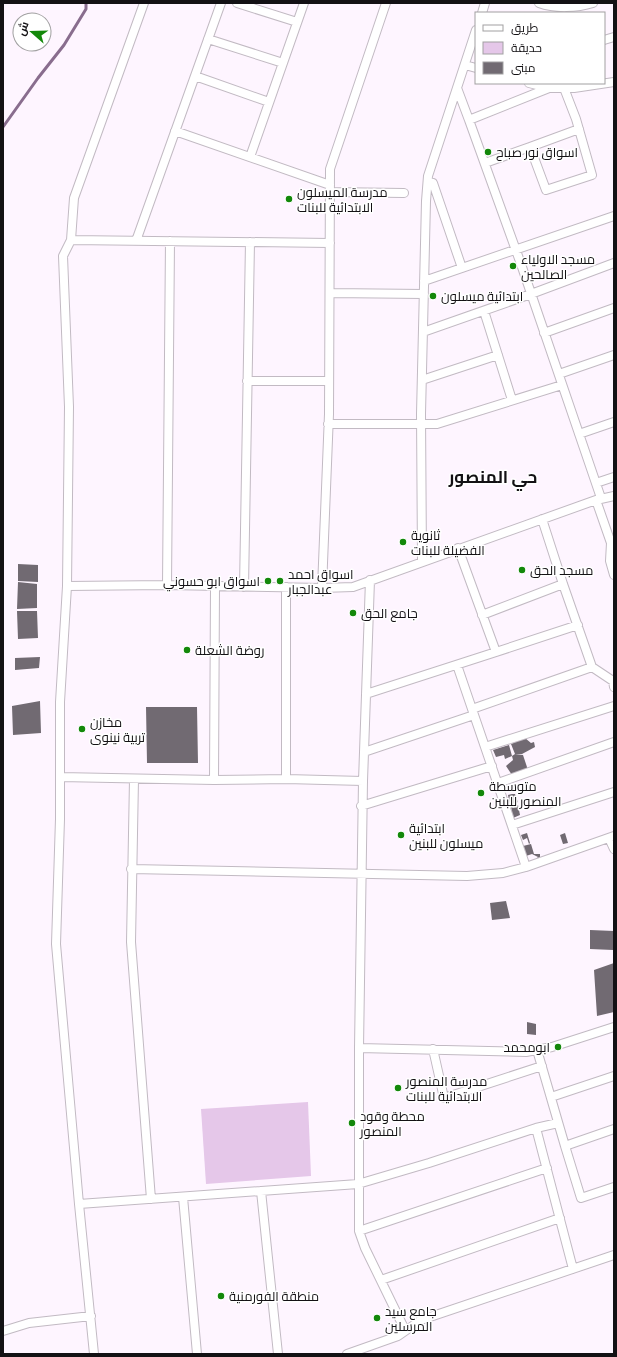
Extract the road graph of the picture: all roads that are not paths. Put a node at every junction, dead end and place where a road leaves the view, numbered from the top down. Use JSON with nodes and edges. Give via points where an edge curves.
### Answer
{"nodes":[{"id":1,"x":144,"y":3,"type":"edge"},
{"id":2,"x":221,"y":3,"type":"edge"},
{"id":3,"x":237,"y":3,"type":"edge"},
{"id":4,"x":304,"y":3,"type":"edge"},
{"id":5,"x":386,"y":3,"type":"edge"},
{"id":6,"x":539,"y":3,"type":"edge"},
{"id":7,"x":593,"y":3,"type":"edge"},
{"id":8,"x":297,"y":22,"type":"junction"},
{"id":9,"x":475,"y":33,"type":"edge"},
{"id":10,"x":208,"y":39,"type":"junction"},
{"id":11,"x":283,"y":62,"type":"junction"},
{"id":12,"x":465,"y":65,"type":"junction"},
{"id":13,"x":475,"y":68,"type":"edge"},
{"id":14,"x":195,"y":76,"type":"junction"},
{"id":15,"x":533,"y":84,"type":"edge"},
{"id":16,"x":603,"y":84,"type":"edge"},
{"id":17,"x":457,"y":88,"type":"junction"},
{"id":18,"x":549,"y":88,"type":"junction"},
{"id":19,"x":564,"y":88,"type":"junction"},
{"id":20,"x":269,"y":102,"type":"junction"},
{"id":21,"x":469,"y":120,"type":"junction"},
{"id":22,"x":579,"y":130,"type":"junction"},
{"id":23,"x":175,"y":131,"type":"junction"},
{"id":24,"x":530,"y":147,"type":"junction"},
{"id":25,"x":250,"y":157,"type":"junction"},
{"id":26,"x":485,"y":163,"type":"junction"},
{"id":27,"x":428,"y":182,"type":"junction"},
{"id":28,"x":330,"y":188,"type":"junction"},
{"id":29,"x":404,"y":193,"type":"dead end"},
{"id":30,"x":614,"y":216,"type":"edge"},
{"id":31,"x":70,"y":240,"type":"junction"},
{"id":32,"x":136,"y":241,"type":"junction"},
{"id":33,"x":170,"y":241,"type":"junction"},
{"id":34,"x":250,"y":242,"type":"junction"},
{"id":35,"x":330,"y":243,"type":"junction"},
{"id":36,"x":516,"y":249,"type":"junction"},
{"id":37,"x":614,"y":263,"type":"edge"},
{"id":38,"x":462,"y":268,"type":"junction"},
{"id":39,"x":424,"y":281,"type":"junction"},
{"id":40,"x":330,"y":293,"type":"junction"},
{"id":41,"x":424,"y":294,"type":"junction"},
{"id":42,"x":531,"y":294,"type":"junction"},
{"id":43,"x":614,"y":308,"type":"edge"},
{"id":44,"x":484,"y":311,"type":"junction"},
{"id":45,"x":423,"y":332,"type":"junction"},
{"id":46,"x":544,"y":333,"type":"junction"},
{"id":47,"x":614,"y":355,"type":"edge"},
{"id":48,"x":498,"y":356,"type":"junction"},
{"id":49,"x":559,"y":374,"type":"junction"},
{"id":50,"x":422,"y":380,"type":"junction"},
{"id":51,"x":247,"y":381,"type":"junction"},
{"id":52,"x":329,"y":381,"type":"junction"},
{"id":53,"x":562,"y":385,"type":"junction"},
{"id":54,"x":512,"y":400,"type":"junction"},
{"id":55,"x":614,"y":422,"type":"edge"},
{"id":56,"x":328,"y":424,"type":"junction"},
{"id":57,"x":421,"y":425,"type":"junction"},
{"id":58,"x":579,"y":434,"type":"junction"},
{"id":59,"x":614,"y":476,"type":"edge"},
{"id":60,"x":596,"y":483,"type":"junction"},
{"id":61,"x":614,"y":496,"type":"edge"},
{"id":62,"x":598,"y":499,"type":"junction"},
{"id":63,"x":542,"y":519,"type":"junction"},
{"id":64,"x":458,"y":548,"type":"junction"},
{"id":65,"x":422,"y":561,"type":"junction"},
{"id":66,"x":614,"y":575,"type":"edge"},
{"id":67,"x":370,"y":580,"type":"junction"},
{"id":68,"x":563,"y":584,"type":"junction"},
{"id":69,"x":67,"y":586,"type":"junction"},
{"id":70,"x":166,"y":586,"type":"junction"},
{"id":71,"x":215,"y":586,"type":"junction"},
{"id":72,"x":244,"y":587,"type":"junction"},
{"id":73,"x":286,"y":587,"type":"junction"},
{"id":74,"x":322,"y":588,"type":"junction"},
{"id":75,"x":482,"y":615,"type":"junction"},
{"id":76,"x":578,"y":625,"type":"junction"},
{"id":77,"x":496,"y":652,"type":"junction"},
{"id":78,"x":457,"y":665,"type":"junction"},
{"id":79,"x":592,"y":667,"type":"junction"},
{"id":80,"x":614,"y":687,"type":"edge"},
{"id":81,"x":366,"y":694,"type":"junction"},
{"id":82,"x":614,"y":706,"type":"edge"},
{"id":83,"x":473,"y":712,"type":"junction"},
{"id":84,"x":614,"y":742,"type":"edge"},
{"id":85,"x":485,"y":747,"type":"junction"},
{"id":86,"x":364,"y":752,"type":"junction"},
{"id":87,"x":492,"y":766,"type":"junction"},
{"id":88,"x":60,"y":777,"type":"junction"},
{"id":89,"x":134,"y":779,"type":"junction"},
{"id":90,"x":286,"y":779,"type":"junction"},
{"id":91,"x":214,"y":780,"type":"junction"},
{"id":92,"x":363,"y":781,"type":"junction"},
{"id":93,"x":498,"y":783,"type":"junction"},
{"id":94,"x":614,"y":792,"type":"edge"},
{"id":95,"x":361,"y":806,"type":"junction"},
{"id":96,"x":512,"y":825,"type":"junction"},
{"id":97,"x":612,"y":837,"type":"edge"},
{"id":98,"x":614,"y":849,"type":"edge"},
{"id":99,"x":526,"y":867,"type":"junction"},
{"id":100,"x":132,"y":868,"type":"junction"},
{"id":101,"x":361,"y":874,"type":"junction"},
{"id":102,"x":614,"y":1027,"type":"edge"},
{"id":103,"x":359,"y":1048,"type":"junction"},
{"id":104,"x":433,"y":1049,"type":"junction"},
{"id":105,"x":537,"y":1050,"type":"junction"},
{"id":106,"x":542,"y":1066,"type":"junction"},
{"id":107,"x":614,"y":1076,"type":"edge"},
{"id":108,"x":551,"y":1097,"type":"junction"},
{"id":109,"x":558,"y":1123,"type":"junction"},
{"id":110,"x":536,"y":1128,"type":"junction"},
{"id":111,"x":614,"y":1129,"type":"edge"},
{"id":112,"x":565,"y":1146,"type":"junction"},
{"id":113,"x":547,"y":1168,"type":"junction"},
{"id":114,"x":358,"y":1184,"type":"junction"},
{"id":115,"x":614,"y":1187,"type":"edge"},
{"id":116,"x":261,"y":1191,"type":"junction"},
{"id":117,"x":183,"y":1197,"type":"junction"},
{"id":118,"x":151,"y":1199,"type":"junction"},
{"id":119,"x":80,"y":1204,"type":"junction"},
{"id":120,"x":560,"y":1218,"type":"junction"},
{"id":121,"x":359,"y":1231,"type":"junction"},
{"id":122,"x":614,"y":1255,"type":"edge"},
{"id":123,"x":573,"y":1269,"type":"junction"},
{"id":124,"x":381,"y":1280,"type":"junction"},
{"id":125,"x":91,"y":1316,"type":"junction"},
{"id":126,"x":406,"y":1330,"type":"junction"},
{"id":127,"x":3,"y":1331,"type":"edge"},
{"id":128,"x":94,"y":1354,"type":"edge"},
{"id":129,"x":198,"y":1354,"type":"edge"},
{"id":130,"x":278,"y":1354,"type":"edge"},
{"id":131,"x":347,"y":1354,"type":"edge"}],
"edges":[{"from":1,"to":31,"type":"street","via":[[74,198]]},
{"from":2,"to":10,"type":"street"},
{"from":3,"to":8,"type":"street"},
{"from":4,"to":8,"type":"street"},
{"from":5,"to":28,"type":"street","via":[[330,169]]},
{"from":6,"to":7,"type":"street","via":[[562,6]]},
{"from":8,"to":11,"type":"street"},
{"from":9,"to":12,"type":"street"},
{"from":10,"to":11,"type":"street"},
{"from":10,"to":14,"type":"street"},
{"from":11,"to":20,"type":"street"},
{"from":12,"to":13,"type":"street"},
{"from":12,"to":17,"type":"street"},
{"from":14,"to":20,"type":"street"},
{"from":14,"to":23,"type":"street"},
{"from":15,"to":18,"type":"street"},
{"from":16,"to":19,"type":"street"},
{"from":17,"to":21,"type":"street"},
{"from":17,"to":27,"type":"street"},
{"from":18,"to":19,"type":"street"},
{"from":18,"to":21,"type":"street"},
{"from":19,"to":22,"type":"street"},
{"from":20,"to":25,"type":"street"},
{"from":21,"to":26,"type":"street"},
{"from":22,"to":24,"type":"street"},
{"from":22,"to":24,"type":"street","via":[[592,175],[546,190]]},
{"from":23,"to":25,"type":"street"},
{"from":23,"to":32,"type":"street"},
{"from":24,"to":26,"type":"street"},
{"from":25,"to":28,"type":"street"},
{"from":26,"to":36,"type":"street"},
{"from":27,"to":38,"type":"street","via":[[433,183]]},
{"from":27,"to":39,"type":"street"},
{"from":28,"to":29,"type":"street"},
{"from":28,"to":35,"type":"street"},
{"from":30,"to":36,"type":"street"},
{"from":31,"to":32,"type":"street"},
{"from":31,"to":69,"type":"street","via":[[63,256],[69,407]]},
{"from":32,"to":33,"type":"street"},
{"from":33,"to":34,"type":"street"},
{"from":33,"to":70,"type":"street"},
{"from":34,"to":35,"type":"street"},
{"from":34,"to":51,"type":"street"},
{"from":35,"to":40,"type":"street"},
{"from":36,"to":38,"type":"street"},
{"from":36,"to":42,"type":"street"},
{"from":37,"to":42,"type":"street"},
{"from":38,"to":39,"type":"street"},
{"from":39,"to":41,"type":"street"},
{"from":40,"to":41,"type":"street"},
{"from":40,"to":52,"type":"street"},
{"from":41,"to":45,"type":"street"},
{"from":42,"to":44,"type":"street"},
{"from":42,"to":46,"type":"street"},
{"from":43,"to":46,"type":"street"},
{"from":44,"to":45,"type":"street"},
{"from":44,"to":48,"type":"street"},
{"from":45,"to":50,"type":"street"},
{"from":46,"to":49,"type":"street"},
{"from":47,"to":49,"type":"street"},
{"from":48,"to":50,"type":"street"},
{"from":48,"to":54,"type":"street"},
{"from":49,"to":53,"type":"street"},
{"from":50,"to":57,"type":"street"},
{"from":51,"to":52,"type":"street"},
{"from":51,"to":72,"type":"street"},
{"from":52,"to":56,"type":"street"},
{"from":53,"to":54,"type":"street"},
{"from":53,"to":58,"type":"street"},
{"from":54,"to":57,"type":"street","via":[[438,424]]},
{"from":55,"to":58,"type":"street"},
{"from":56,"to":57,"type":"street"},
{"from":56,"to":74,"type":"street"},
{"from":57,"to":65,"type":"street"},
{"from":58,"to":60,"type":"street"},
{"from":59,"to":60,"type":"street"},
{"from":60,"to":62,"type":"street"},
{"from":61,"to":62,"type":"street"},
{"from":62,"to":63,"type":"street"},
{"from":62,"to":66,"type":"street","via":[[611,543],[610,561]]},
{"from":63,"to":64,"type":"street"},
{"from":63,"to":68,"type":"street"},
{"from":64,"to":65,"type":"street"},
{"from":64,"to":75,"type":"street"},
{"from":65,"to":67,"type":"street"},
{"from":67,"to":74,"type":"street","via":[[353,586]]},
{"from":67,"to":81,"type":"street"},
{"from":68,"to":75,"type":"street"},
{"from":68,"to":76,"type":"street"},
{"from":69,"to":70,"type":"street"},
{"from":69,"to":88,"type":"street","via":[[60,702]]},
{"from":70,"to":71,"type":"street"},
{"from":71,"to":72,"type":"street"},
{"from":71,"to":91,"type":"street"},
{"from":72,"to":73,"type":"street"},
{"from":73,"to":74,"type":"street"},
{"from":73,"to":90,"type":"street"},
{"from":75,"to":77,"type":"street"},
{"from":76,"to":77,"type":"street"},
{"from":76,"to":79,"type":"street"},
{"from":77,"to":78,"type":"street"},
{"from":78,"to":81,"type":"street"},
{"from":78,"to":83,"type":"street"},
{"from":79,"to":80,"type":"street","via":[[613,681]]},
{"from":79,"to":83,"type":"street"},
{"from":81,"to":86,"type":"street"},
{"from":82,"to":85,"type":"street"},
{"from":83,"to":85,"type":"street"},
{"from":83,"to":86,"type":"street"},
{"from":84,"to":93,"type":"street"},
{"from":85,"to":87,"type":"street"},
{"from":86,"to":92,"type":"street"},
{"from":87,"to":93,"type":"street"},
{"from":87,"to":95,"type":"street"},
{"from":88,"to":89,"type":"street"},
{"from":88,"to":119,"type":"street","via":[[56,944]]},
{"from":89,"to":91,"type":"street"},
{"from":89,"to":100,"type":"street"},
{"from":90,"to":91,"type":"street"},
{"from":90,"to":92,"type":"street"},
{"from":92,"to":95,"type":"street"},
{"from":93,"to":96,"type":"street"},
{"from":94,"to":96,"type":"street"},
{"from":95,"to":101,"type":"street"},
{"from":96,"to":99,"type":"street"},
{"from":97,"to":98,"type":"street"},
{"from":97,"to":99,"type":"street"},
{"from":99,"to":101,"type":"street","via":[[503,873],[467,876]]},
{"from":100,"to":101,"type":"street"},
{"from":100,"to":118,"type":"street","via":[[131,942]]},
{"from":101,"to":103,"type":"street"},
{"from":102,"to":105,"type":"street"},
{"from":103,"to":104,"type":"street"},
{"from":103,"to":114,"type":"street"},
{"from":104,"to":105,"type":"street","via":[[526,1052]]},
{"from":104,"to":106,"type":"street","via":[[444,1098]]},
{"from":105,"to":106,"type":"street"},
{"from":106,"to":108,"type":"street"},
{"from":107,"to":108,"type":"street"},
{"from":108,"to":109,"type":"street"},
{"from":109,"to":110,"type":"street"},
{"from":109,"to":112,"type":"street"},
{"from":110,"to":113,"type":"street"},
{"from":110,"to":114,"type":"street"},
{"from":111,"to":112,"type":"street"},
{"from":112,"to":115,"type":"street","via":[[581,1198]]},
{"from":113,"to":120,"type":"street"},
{"from":113,"to":121,"type":"street"},
{"from":114,"to":116,"type":"street"},
{"from":114,"to":121,"type":"street"},
{"from":116,"to":117,"type":"street"},
{"from":116,"to":130,"type":"street"},
{"from":117,"to":118,"type":"street"},
{"from":117,"to":129,"type":"street"},
{"from":118,"to":119,"type":"street"},
{"from":119,"to":125,"type":"street"},
{"from":120,"to":123,"type":"street"},
{"from":120,"to":124,"type":"street"},
{"from":121,"to":124,"type":"street"},
{"from":122,"to":123,"type":"street"},
{"from":123,"to":126,"type":"street","via":[[421,1320]]},
{"from":124,"to":126,"type":"street"},
{"from":125,"to":127,"type":"street","via":[[29,1324]]},
{"from":125,"to":128,"type":"street"},
{"from":126,"to":131,"type":"street","via":[[398,1336]]}]}
